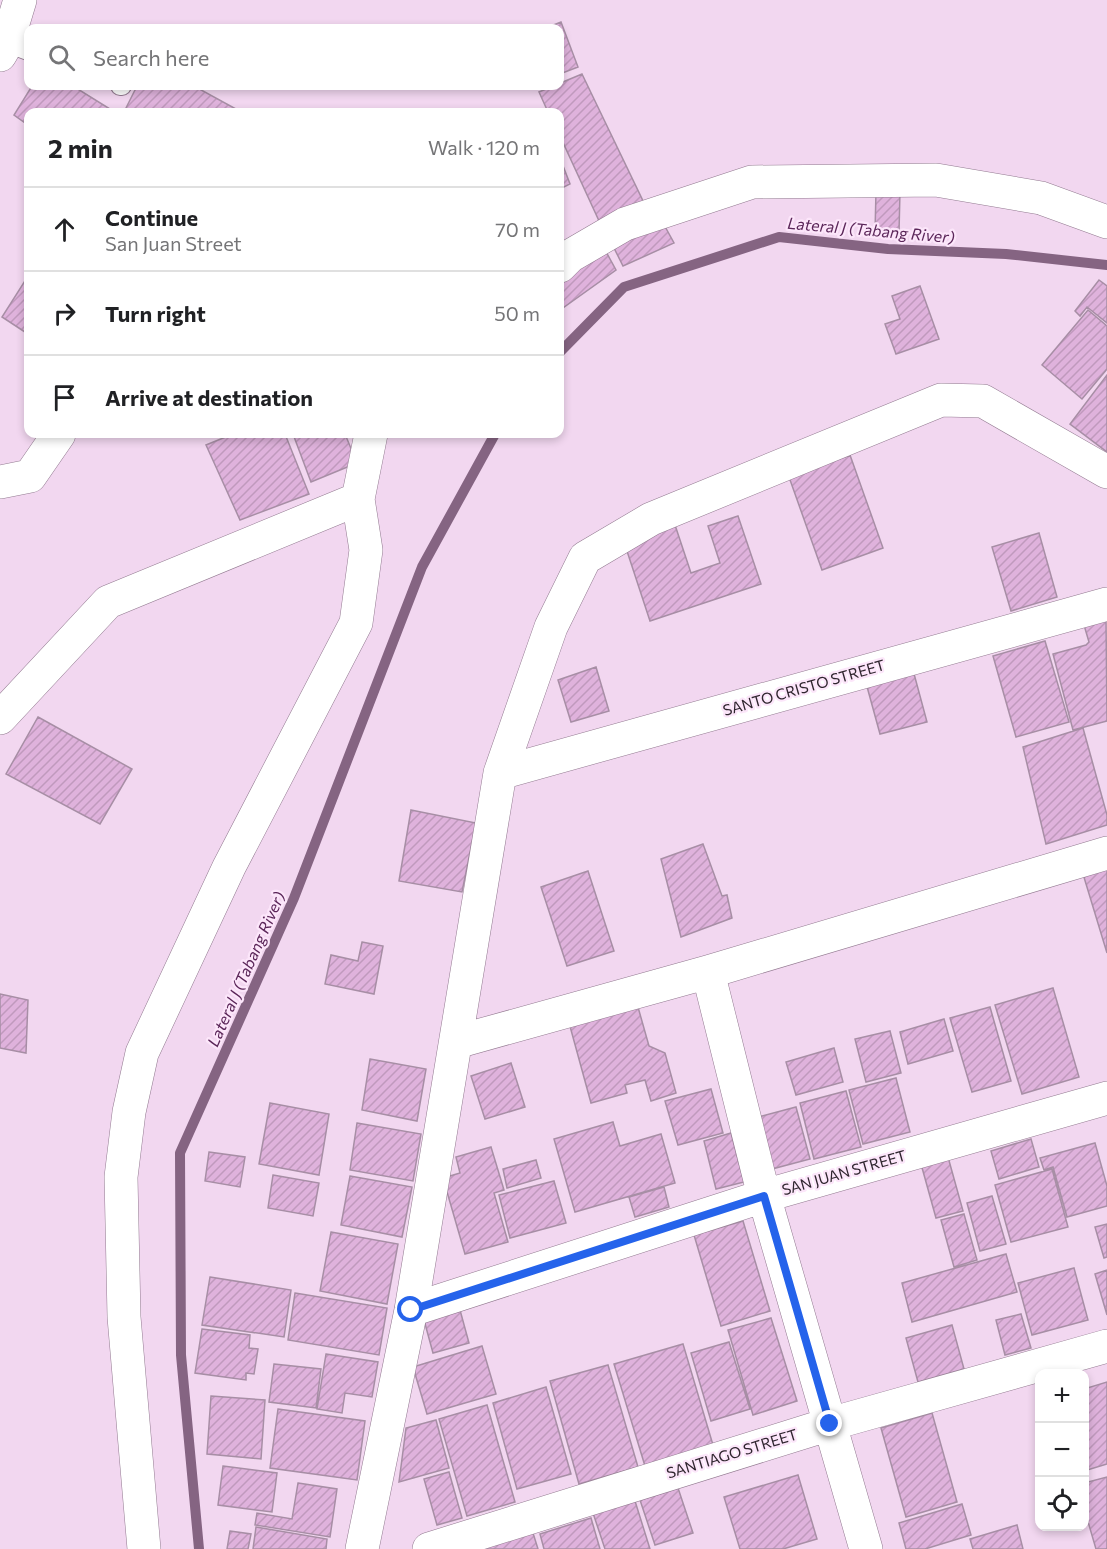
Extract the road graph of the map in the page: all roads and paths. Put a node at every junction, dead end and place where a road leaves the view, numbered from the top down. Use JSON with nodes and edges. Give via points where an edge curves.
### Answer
{"nodes":[{"id":1,"x":20,"y":0,"type":"edge"},
{"id":2,"x":12,"y":50,"type":"edge"},
{"id":3,"x":1107,"y":222,"type":"edge"},
{"id":4,"x":564,"y":262,"type":"edge"},
{"id":5,"x":56,"y":438,"type":"edge"},
{"id":6,"x":370,"y":438,"type":"edge"},
{"id":7,"x":1107,"y":471,"type":"edge"},
{"id":8,"x":0,"y":482,"type":"edge"},
{"id":9,"x":357,"y":499,"type":"junction"},
{"id":10,"x":1107,"y":604,"type":"edge"},
{"id":11,"x":0,"y":718,"type":"edge"},
{"id":12,"x":500,"y":773,"type":"junction"},
{"id":13,"x":1107,"y":853,"type":"edge"},
{"id":14,"x":708,"y":972,"type":"junction"},
{"id":15,"x":456,"y":1042,"type":"junction"},
{"id":16,"x":1107,"y":1098,"type":"edge"},
{"id":17,"x":764,"y":1196,"type":"junction"},
{"id":18,"x":411,"y":1310,"type":"junction"},
{"id":19,"x":1107,"y":1346,"type":"edge"},
{"id":20,"x":830,"y":1424,"type":"junction"},
{"id":21,"x":144,"y":1549,"type":"edge"},
{"id":22,"x":362,"y":1549,"type":"edge"},
{"id":23,"x":429,"y":1549,"type":"edge"},
{"id":24,"x":866,"y":1549,"type":"edge"}],
"edges":[{"from":1,"to":2,"type":"street"},
{"from":3,"to":4,"type":"street","via":[[1041,198],[936,180],[752,182],[625,224]]},
{"from":5,"to":8,"type":"street","via":[[30,476]]},
{"from":6,"to":9,"type":"street"},
{"from":7,"to":12,"type":"street","via":[[983,401],[941,400],[651,519],[585,558],[551,627]]},
{"from":9,"to":11,"type":"street","via":[[108,602]]},
{"from":9,"to":21,"type":"street","via":[[366,550],[356,623],[229,867],[147,1042],[129,1112],[121,1177],[124,1317]]},
{"from":10,"to":12,"type":"street","name":"SANTO CRISTO STREET"},
{"from":12,"to":15,"type":"street"},
{"from":13,"to":14,"type":"street"},
{"from":14,"to":15,"type":"street"},
{"from":14,"to":17,"type":"street"},
{"from":15,"to":18,"type":"street"},
{"from":16,"to":17,"type":"street","name":"SAN JUAN STREET"},
{"from":17,"to":18,"type":"street","name":"SAN JUAN STREET"},
{"from":17,"to":20,"type":"street"},
{"from":18,"to":22,"type":"street"},
{"from":19,"to":20,"type":"street","name":"SANTIAGO STREET"},
{"from":20,"to":23,"type":"street","name":"SANTIAGO STREET"},
{"from":20,"to":24,"type":"street"}]}
